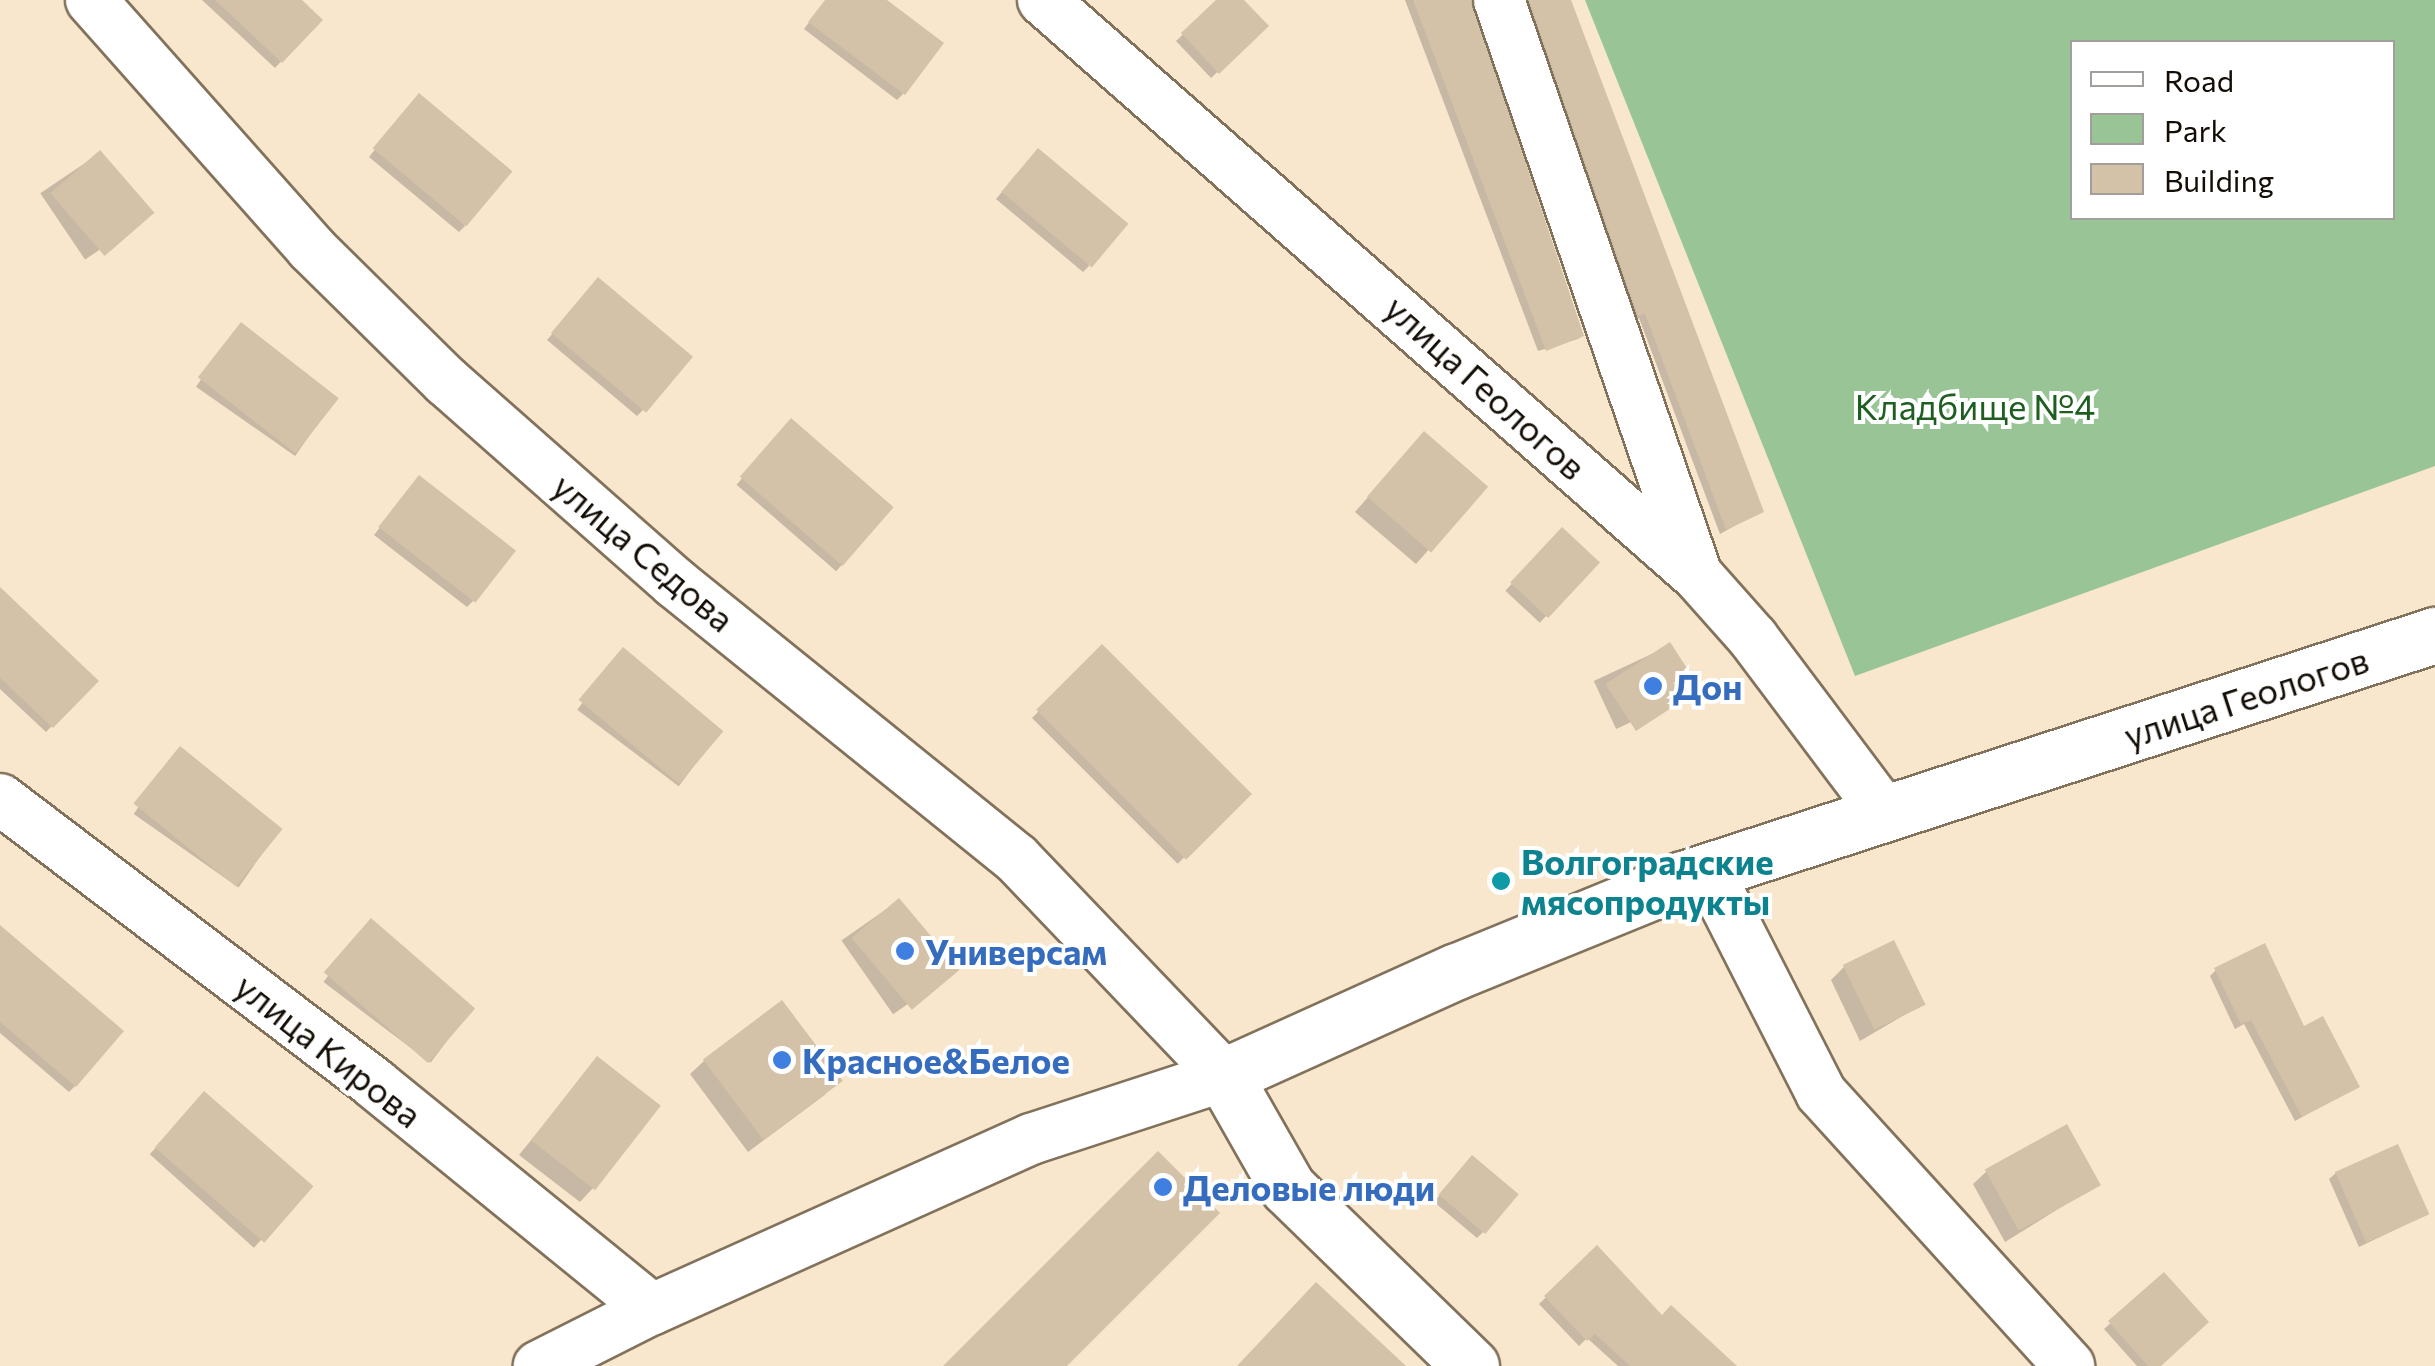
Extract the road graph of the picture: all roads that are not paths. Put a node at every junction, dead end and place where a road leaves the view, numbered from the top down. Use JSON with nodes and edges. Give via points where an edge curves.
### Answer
{"nodes":[{"id":1,"x":92,"y":0,"type":"edge"},
{"id":2,"x":1043,"y":0,"type":"edge"},
{"id":3,"x":1499,"y":0,"type":"edge"},
{"id":4,"x":1698,"y":576,"type":"junction"},
{"id":5,"x":2435,"y":635,"type":"edge"},
{"id":6,"x":0,"y":799,"type":"edge"},
{"id":7,"x":1886,"y":815,"type":"junction"},
{"id":8,"x":1708,"y":871,"type":"junction"},
{"id":9,"x":1224,"y":1076,"type":"junction"},
{"id":10,"x":652,"y":1308,"type":"junction"},
{"id":11,"x":539,"y":1366,"type":"edge"},
{"id":12,"x":1471,"y":1366,"type":"edge"},
{"id":13,"x":2069,"y":1366,"type":"edge"}],
"edges":[{"from":1,"to":9,"type":"street","name":"улица Седова","via":[[311,248],[446,381],[675,583],[1016,858]]},
{"from":2,"to":4,"type":"street","name":"улица Геологов"},
{"from":3,"to":4,"type":"street"},
{"from":4,"to":7,"type":"street","name":"улица Геологов"},
{"from":5,"to":7,"type":"street","name":"улица Геологов"},
{"from":6,"to":10,"type":"street","name":"улица Кирова","via":[[375,1084]]},
{"from":7,"to":8,"type":"street","name":"улица Геологов"},
{"from":8,"to":9,"type":"street","name":"улица Геологов","via":[[1456,971]]},
{"from":8,"to":13,"type":"street","via":[[1821,1093]]},
{"from":9,"to":10,"type":"street","via":[[1031,1139]]},
{"from":9,"to":12,"type":"street","via":[[1288,1188]]},
{"from":10,"to":11,"type":"street"}]}
